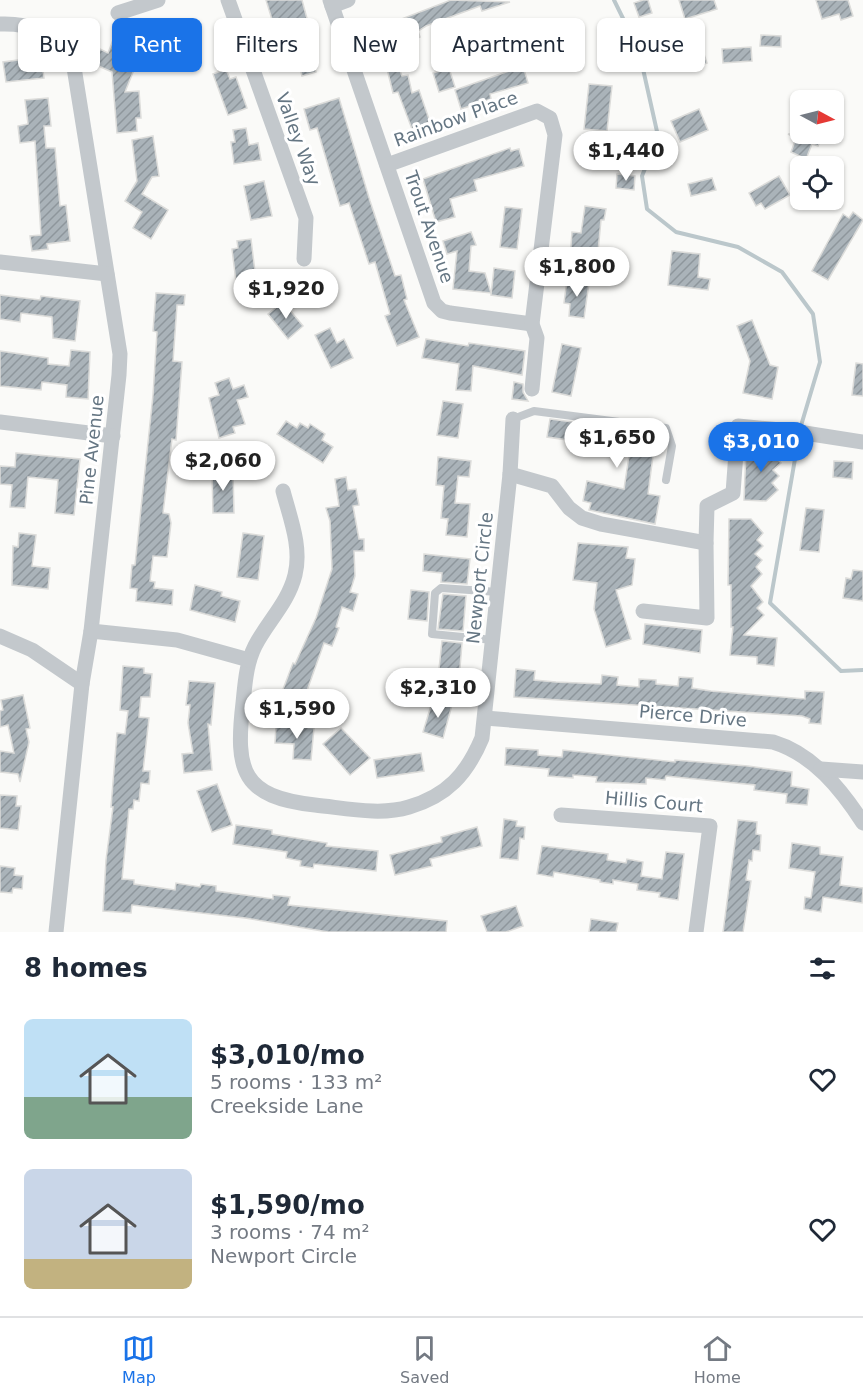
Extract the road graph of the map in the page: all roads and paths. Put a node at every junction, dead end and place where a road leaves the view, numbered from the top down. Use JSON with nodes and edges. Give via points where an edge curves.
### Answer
{"nodes":[{"id":1,"x":158,"y":0,"type":"edge"},
{"id":2,"x":228,"y":0,"type":"edge"},
{"id":3,"x":348,"y":0,"type":"edge"},
{"id":4,"x":331,"y":3,"type":"edge"},
{"id":5,"x":118,"y":13,"type":"dead end"},
{"id":6,"x":0,"y":24,"type":"edge"},
{"id":7,"x":387,"y":165,"type":"junction"},
{"id":8,"x":304,"y":259,"type":"dead end"},
{"id":9,"x":0,"y":262,"type":"edge"},
{"id":10,"x":107,"y":274,"type":"junction"},
{"id":11,"x":532,"y":324,"type":"junction"},
{"id":12,"x":532,"y":389,"type":"dead end"},
{"id":13,"x":513,"y":419,"type":"joint"},
{"id":14,"x":0,"y":422,"type":"edge"},
{"id":15,"x":113,"y":435,"type":"junction"},
{"id":16,"x":863,"y":442,"type":"edge"},
{"id":17,"x":510,"y":474,"type":"junction"},
{"id":18,"x":666,"y":480,"type":"dead end"},
{"id":19,"x":283,"y":491,"type":"dead end"},
{"id":20,"x":706,"y":543,"type":"junction"},
{"id":21,"x":498,"y":592,"type":"junction"},
{"id":22,"x":643,"y":611,"type":"dead end"},
{"id":23,"x":91,"y":631,"type":"junction"},
{"id":24,"x":0,"y":636,"type":"edge"},
{"id":25,"x":493,"y":640,"type":"junction"},
{"id":26,"x":249,"y":660,"type":"junction"},
{"id":27,"x":82,"y":684,"type":"junction"},
{"id":28,"x":485,"y":718,"type":"junction"},
{"id":29,"x":821,"y":769,"type":"junction"},
{"id":30,"x":863,"y":772,"type":"edge"},
{"id":31,"x":561,"y":815,"type":"dead end"},
{"id":32,"x":863,"y":823,"type":"edge"},
{"id":33,"x":56,"y":932,"type":"edge"},
{"id":34,"x":696,"y":932,"type":"edge"}],
"edges":[{"from":1,"to":5,"type":"street"},
{"from":2,"to":8,"type":"street","name":"Valley Way","via":[[306,218]]},
{"from":3,"to":4,"type":"street"},
{"from":4,"to":7,"type":"street","name":"Trout Avenue"},
{"from":6,"to":10,"type":"street","name":"Pine Avenue","via":[[49,34],[64,43],[72,55]]},
{"from":7,"to":11,"type":"street","name":"Trout Avenue","via":[[434,303],[450,313]]},
{"from":7,"to":11,"type":"street","name":"Rainbow Place","via":[[537,111],[550,118],[555,135]]},
{"from":9,"to":10,"type":"street"},
{"from":10,"to":15,"type":"street","name":"Pine Avenue","via":[[120,354]]},
{"from":11,"to":12,"type":"street","name":"Rainbow Place","via":[[537,338]]},
{"from":13,"to":17,"type":"street","name":"Newport Circle"},
{"from":13,"to":18,"type":"lane","via":[[534,411],[666,428],[672,446]]},
{"from":14,"to":15,"type":"street"},
{"from":15,"to":23,"type":"street","name":"Pine Avenue"},
{"from":16,"to":20,"type":"street","via":[[738,426],[733,493],[707,506]]},
{"from":17,"to":20,"type":"street","via":[[552,486],[582,518]]},
{"from":17,"to":21,"type":"street","name":"Newport Circle"},
{"from":19,"to":26,"type":"street","name":"Newport Circle","via":[[297,550],[296,575],[287,598]]},
{"from":20,"to":22,"type":"street","via":[[707,618]]},
{"from":21,"to":25,"type":"street","name":"Newport Circle"},
{"from":21,"to":25,"type":"lane","via":[[441,588],[435,593],[432,634]]},
{"from":23,"to":26,"type":"street","via":[[177,640]]},
{"from":23,"to":27,"type":"street","name":"Pine Avenue"},
{"from":24,"to":27,"type":"street","via":[[32,650]]},
{"from":25,"to":28,"type":"street","name":"Newport Circle"},
{"from":26,"to":28,"type":"street","name":"Newport Circle","via":[[239,733],[241,757],[253,782],[271,797],[285,802],[389,811],[421,804],[453,785],[465,771],[482,738]]},
{"from":27,"to":33,"type":"street","name":"Pine Avenue"},
{"from":28,"to":29,"type":"street","name":"Pierce Drive","via":[[773,742]]},
{"from":29,"to":30,"type":"street"},
{"from":29,"to":32,"type":"street","name":"Pierce Drive"},
{"from":31,"to":34,"type":"street","name":"Hillis Court","via":[[710,826]]}]}
